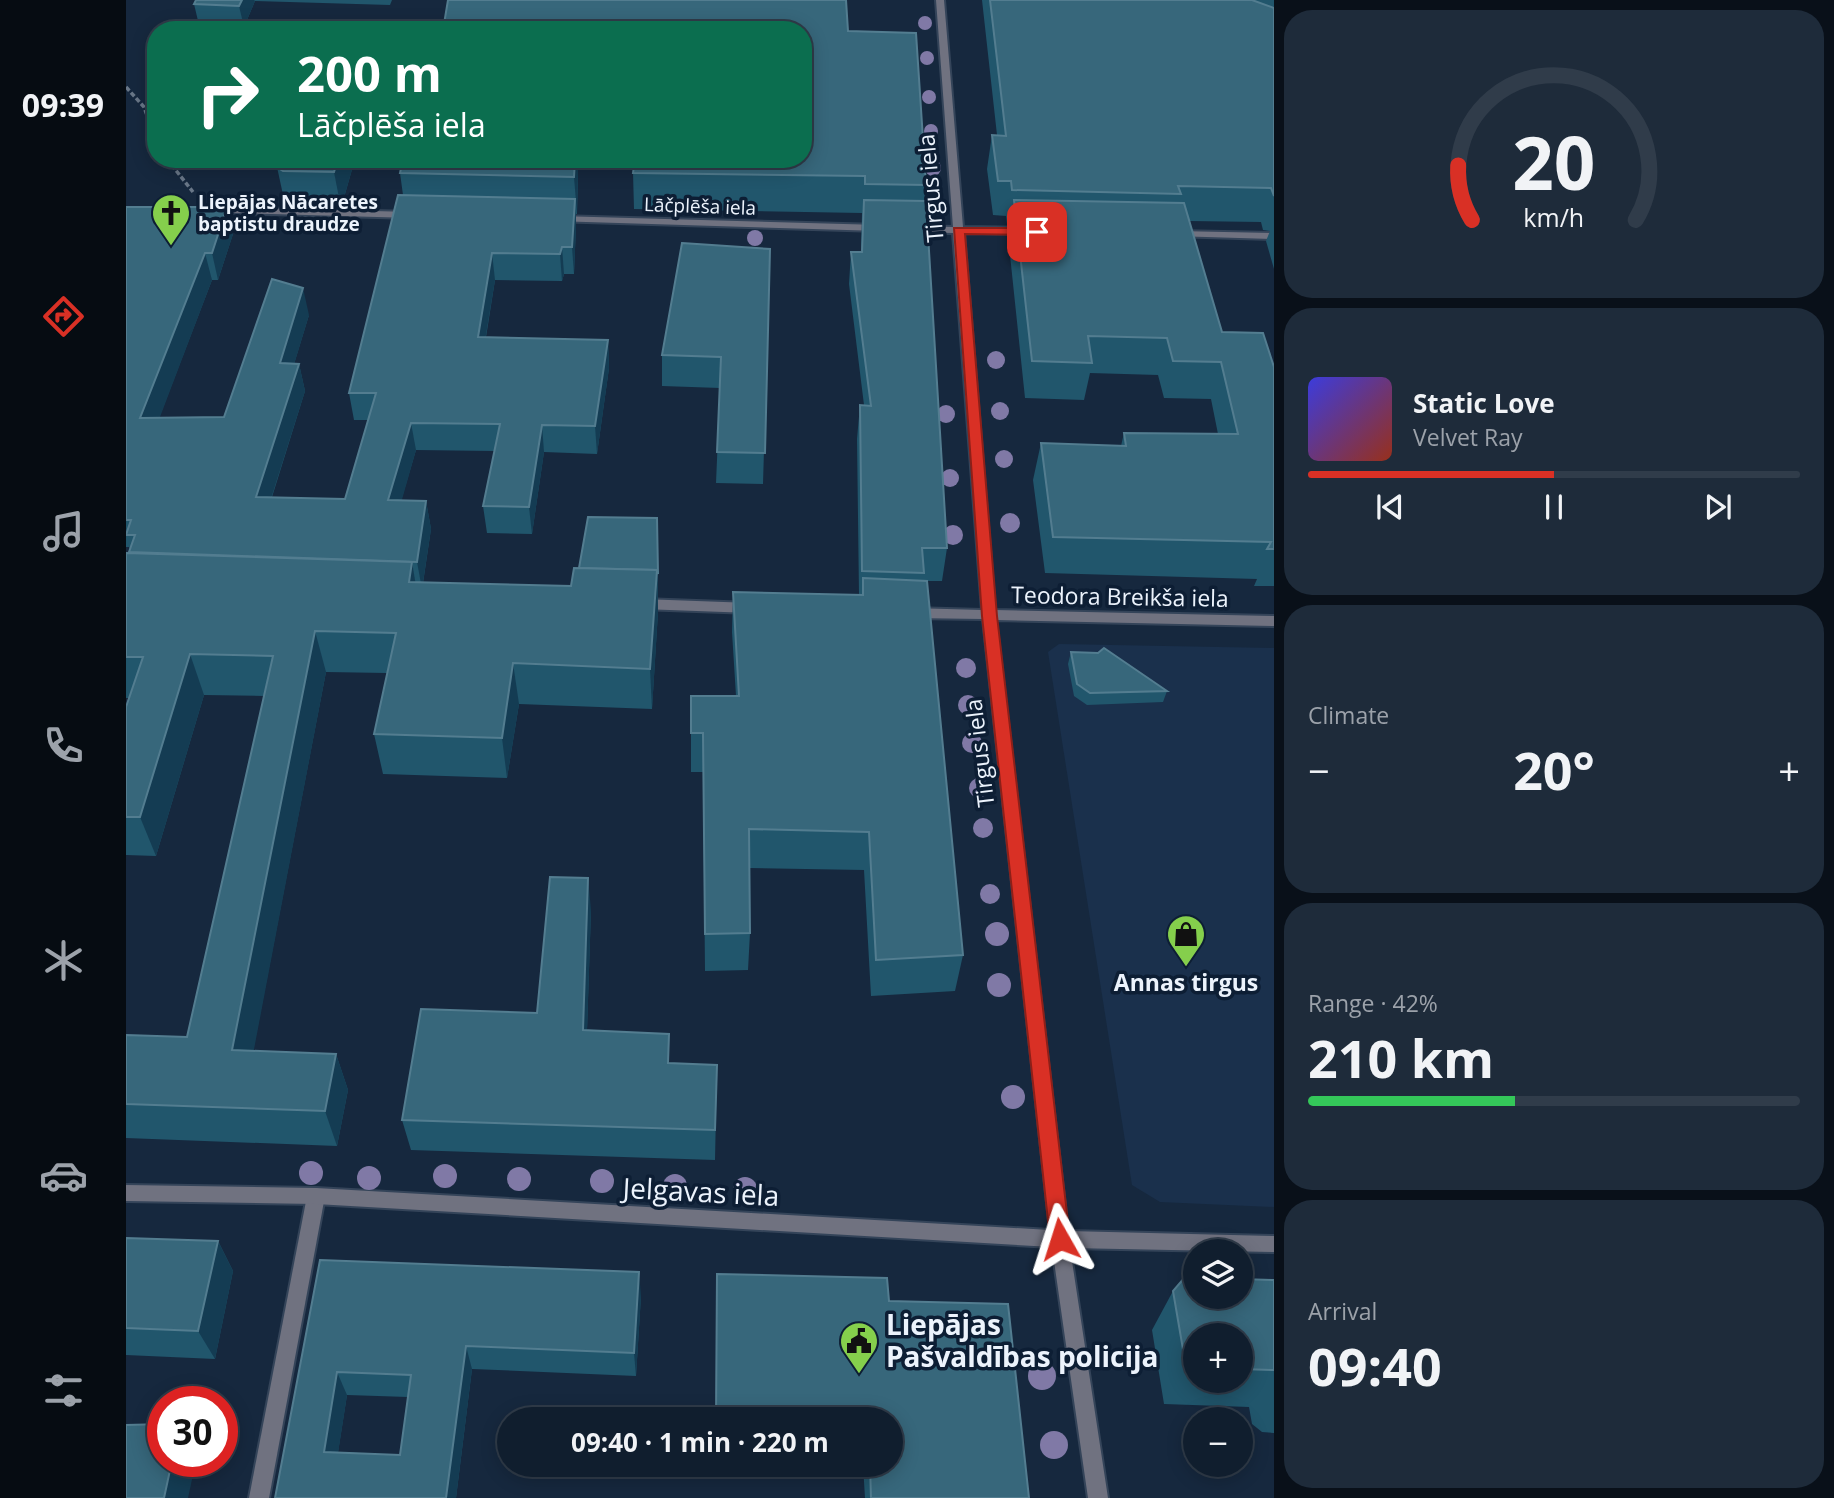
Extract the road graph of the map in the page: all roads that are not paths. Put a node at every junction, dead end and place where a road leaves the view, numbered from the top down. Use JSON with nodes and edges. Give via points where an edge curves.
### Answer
{"nodes":[{"id":1,"x":940,"y":0,"type":"edge"},
{"id":2,"x":193,"y":209,"type":"edge"},
{"id":3,"x":430,"y":216,"type":"edge"},
{"id":4,"x":541,"y":219,"type":"edge"},
{"id":5,"x":889,"y":228,"type":"edge"},
{"id":6,"x":903,"y":229,"type":"edge"},
{"id":7,"x":959,"y":230,"type":"junction"},
{"id":8,"x":1041,"y":232,"type":"edge"},
{"id":9,"x":1164,"y":234,"type":"edge"},
{"id":10,"x":1274,"y":236,"type":"edge"},
{"id":11,"x":627,"y":603,"type":"edge"},
{"id":12,"x":766,"y":608,"type":"edge"},
{"id":13,"x":892,"y":612,"type":"edge"},
{"id":14,"x":989,"y":616,"type":"junction"},
{"id":15,"x":1274,"y":621,"type":"edge"},
{"id":16,"x":126,"y":1193,"type":"edge"},
{"id":17,"x":316,"y":1196,"type":"junction"},
{"id":18,"x":1060,"y":1239,"type":"junction"},
{"id":19,"x":1274,"y":1244,"type":"edge"},
{"id":20,"x":259,"y":1498,"type":"edge"},
{"id":21,"x":1098,"y":1498,"type":"edge"}],
"edges":[{"from":1,"to":7,"type":"street","name":"Tirgus iela"},
{"from":2,"to":3,"type":"street"},
{"from":4,"to":5,"type":"street","name":"Lāčplēša iela"},
{"from":6,"to":7,"type":"street"},
{"from":7,"to":8,"type":"street"},
{"from":7,"to":14,"type":"street","name":"Tirgus iela"},
{"from":9,"to":10,"type":"street"},
{"from":11,"to":12,"type":"street"},
{"from":13,"to":14,"type":"street","name":"Teodora Breikša iela"},
{"from":14,"to":15,"type":"street","name":"Teodora Breikša iela"},
{"from":14,"to":18,"type":"street","name":"Tirgus iela"},
{"from":16,"to":17,"type":"street","name":"Jelgavas iela"},
{"from":17,"to":18,"type":"street","name":"Jelgavas iela"},
{"from":17,"to":20,"type":"street"},
{"from":18,"to":19,"type":"street","name":"Jelgavas iela"},
{"from":18,"to":21,"type":"street","name":"Tirgus iela"}]}
